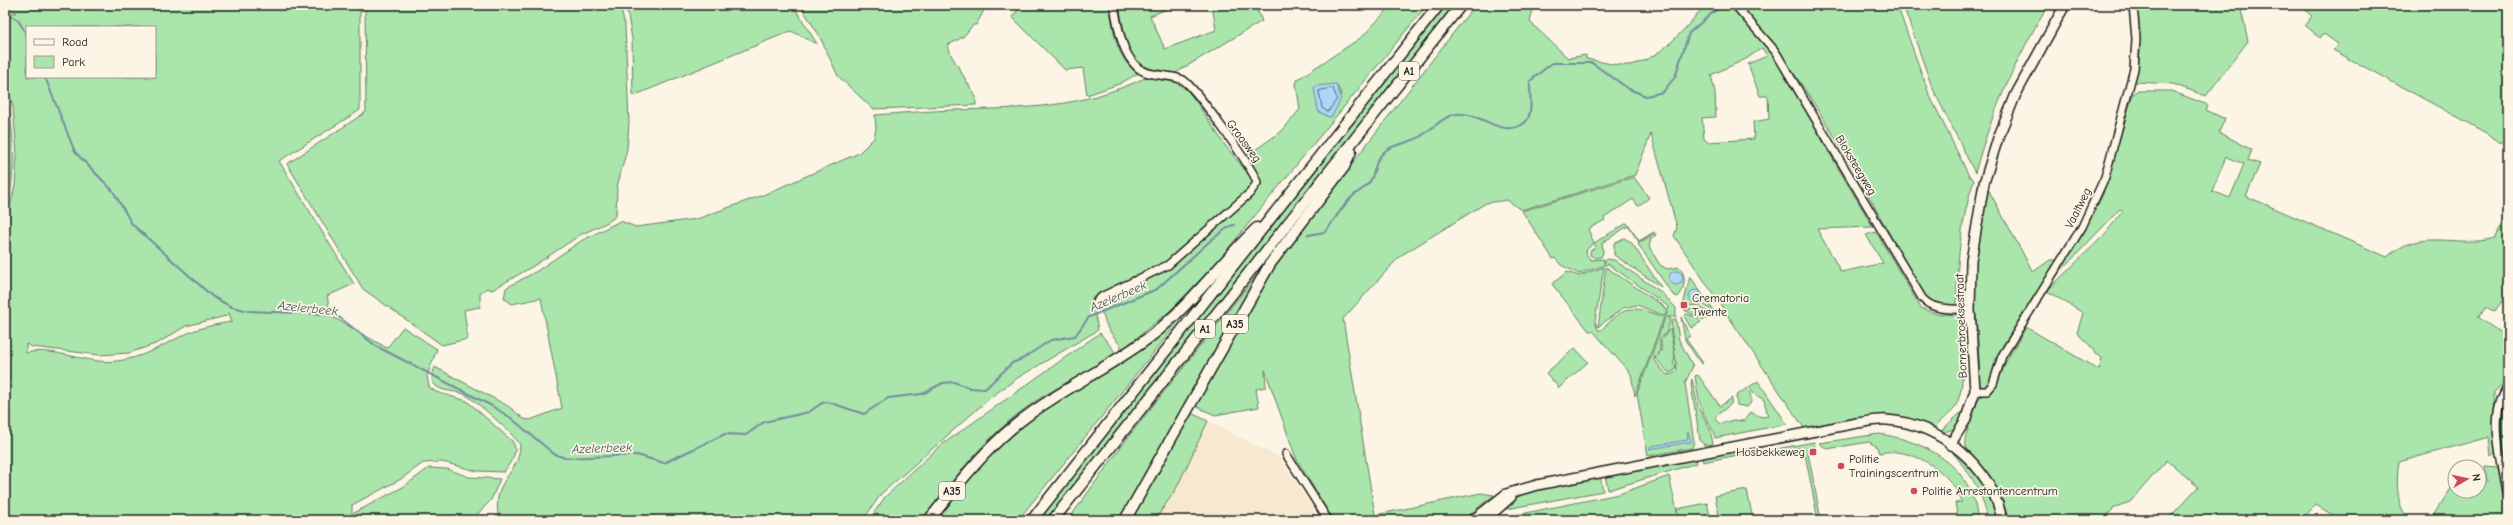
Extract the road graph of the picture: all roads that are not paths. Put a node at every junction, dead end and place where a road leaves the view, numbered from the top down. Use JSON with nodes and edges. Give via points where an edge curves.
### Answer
{"nodes":[{"id":1,"x":1114,"y":5,"type":"edge"},
{"id":2,"x":1440,"y":5,"type":"edge"},
{"id":3,"x":1461,"y":5,"type":"edge"},
{"id":4,"x":1735,"y":5,"type":"edge"},
{"id":5,"x":2065,"y":5,"type":"edge"},
{"id":6,"x":2133,"y":5,"type":"edge"},
{"id":7,"x":1357,"y":137,"type":"junction"},
{"id":8,"x":1280,"y":206,"type":"junction"},
{"id":9,"x":1096,"y":306,"type":"dead end"},
{"id":10,"x":1970,"y":310,"type":"junction"},
{"id":11,"x":2508,"y":386,"type":"edge"},
{"id":12,"x":1975,"y":392,"type":"junction"},
{"id":13,"x":1950,"y":445,"type":"junction"},
{"id":14,"x":1286,"y":454,"type":"dead end"},
{"id":15,"x":1518,"y":492,"type":"junction"},
{"id":16,"x":2508,"y":496,"type":"edge"},
{"id":17,"x":929,"y":520,"type":"edge"},
{"id":18,"x":1032,"y":520,"type":"edge"},
{"id":19,"x":1053,"y":520,"type":"edge"},
{"id":20,"x":1125,"y":520,"type":"edge"},
{"id":21,"x":1328,"y":520,"type":"edge"},
{"id":22,"x":1473,"y":520,"type":"edge"},
{"id":23,"x":1485,"y":520,"type":"edge"},
{"id":24,"x":2002,"y":520,"type":"edge"}],
"edges":[{"from":1,"to":9,"type":"street","name":"Graasweg","via":[[1122,40],[1134,64],[1145,72],[1181,80],[1193,88],[1245,159],[1257,183],[1168,265],[1103,296]]},
{"from":2,"to":8,"type":"highway","number":"A1"},
{"from":3,"to":7,"type":"highway","number":"A1"},
{"from":4,"to":10,"type":"street","name":"Bloksteegweg","via":[[1775,51],[1922,298],[1926,303],[1938,308]]},
{"from":5,"to":10,"type":"main road","name":"Bornerbroeksestraat","via":[[2016,94],[1998,138],[1978,212],[1971,261]]},
{"from":6,"to":12,"type":"street","name":"Vaaltweg","via":[[2136,39],[2134,69],[2099,194],[2082,227],[2002,356],[1992,384],[1987,391]]},
{"from":7,"to":19,"type":"highway","number":"A1"},
{"from":7,"to":20,"type":"highway","number":"A35","via":[[1344,167],[1270,264]]},
{"from":8,"to":17,"type":"highway","number":"A35","via":[[1229,254],[1185,304],[1152,335],[1108,366],[1053,398],[1010,430],[976,463]]},
{"from":8,"to":18,"type":"highway","number":"A1","via":[[1186,329]]},
{"from":10,"to":12,"type":"main road","name":"Bornerbroeksestraat"},
{"from":11,"to":16,"type":"street","via":[[2500,398],[2498,413],[2501,457]]},
{"from":12,"to":13,"type":"main road","name":"Bornerbroeksestraat","via":[[1965,421]]},
{"from":13,"to":15,"type":"main road","via":[[1935,435],[1898,422],[1876,420],[1537,485]]},
{"from":13,"to":24,"type":"main road","via":[[1965,455],[1985,479],[1996,499]]},
{"from":14,"to":21,"type":"street"},
{"from":15,"to":22,"type":"main road","via":[[1498,499]]},
{"from":15,"to":23,"type":"main road"}]}
